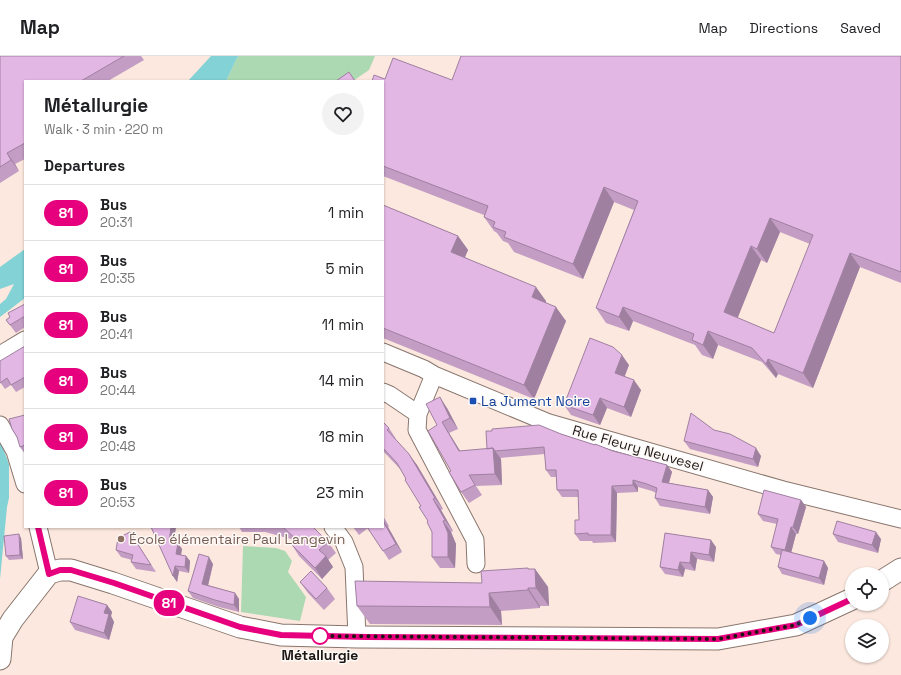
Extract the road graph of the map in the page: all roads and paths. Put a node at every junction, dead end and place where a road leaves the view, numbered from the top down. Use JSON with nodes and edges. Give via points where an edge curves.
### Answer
{"nodes":[{"id":1,"x":24,"y":341,"type":"edge"},
{"id":2,"x":384,"y":352,"type":"edge"},
{"id":3,"x":0,"y":355,"type":"edge"},
{"id":4,"x":434,"y":375,"type":"junction"},
{"id":5,"x":384,"y":392,"type":"edge"},
{"id":6,"x":418,"y":414,"type":"junction"},
{"id":7,"x":0,"y":425,"type":"edge"},
{"id":8,"x":24,"y":481,"type":"edge"},
{"id":9,"x":901,"y":519,"type":"edge"},
{"id":10,"x":38,"y":528,"type":"edge"},
{"id":11,"x":334,"y":528,"type":"edge"},
{"id":12,"x":476,"y":564,"type":"dead end"},
{"id":13,"x":901,"y":569,"type":"edge"},
{"id":14,"x":49,"y":574,"type":"junction"},
{"id":15,"x":889,"y":577,"type":"edge"},
{"id":16,"x":845,"y":602,"type":"edge"},
{"id":17,"x":357,"y":637,"type":"junction"},
{"id":18,"x":0,"y":659,"type":"edge"}],
"edges":[{"from":1,"to":3,"type":"street"},
{"from":2,"to":4,"type":"street","name":"Rue Fleury Neuvesel"},
{"from":4,"to":6,"type":"street"},
{"from":4,"to":9,"type":"street","name":"Rue Fleury Neuvesel","via":[[549,423],[782,490]]},
{"from":5,"to":6,"type":"street"},
{"from":6,"to":12,"type":"street","via":[[417,430],[475,540]]},
{"from":7,"to":8,"type":"street","via":[[15,451]]},
{"from":10,"to":14,"type":"street"},
{"from":11,"to":17,"type":"street","via":[[344,542],[354,567]]},
{"from":13,"to":15,"type":"street"},
{"from":14,"to":17,"type":"street","via":[[71,570],[240,627],[281,635]]},
{"from":14,"to":18,"type":"street","via":[[2,637]]},
{"from":16,"to":17,"type":"street","via":[[796,625],[718,639]]}]}
